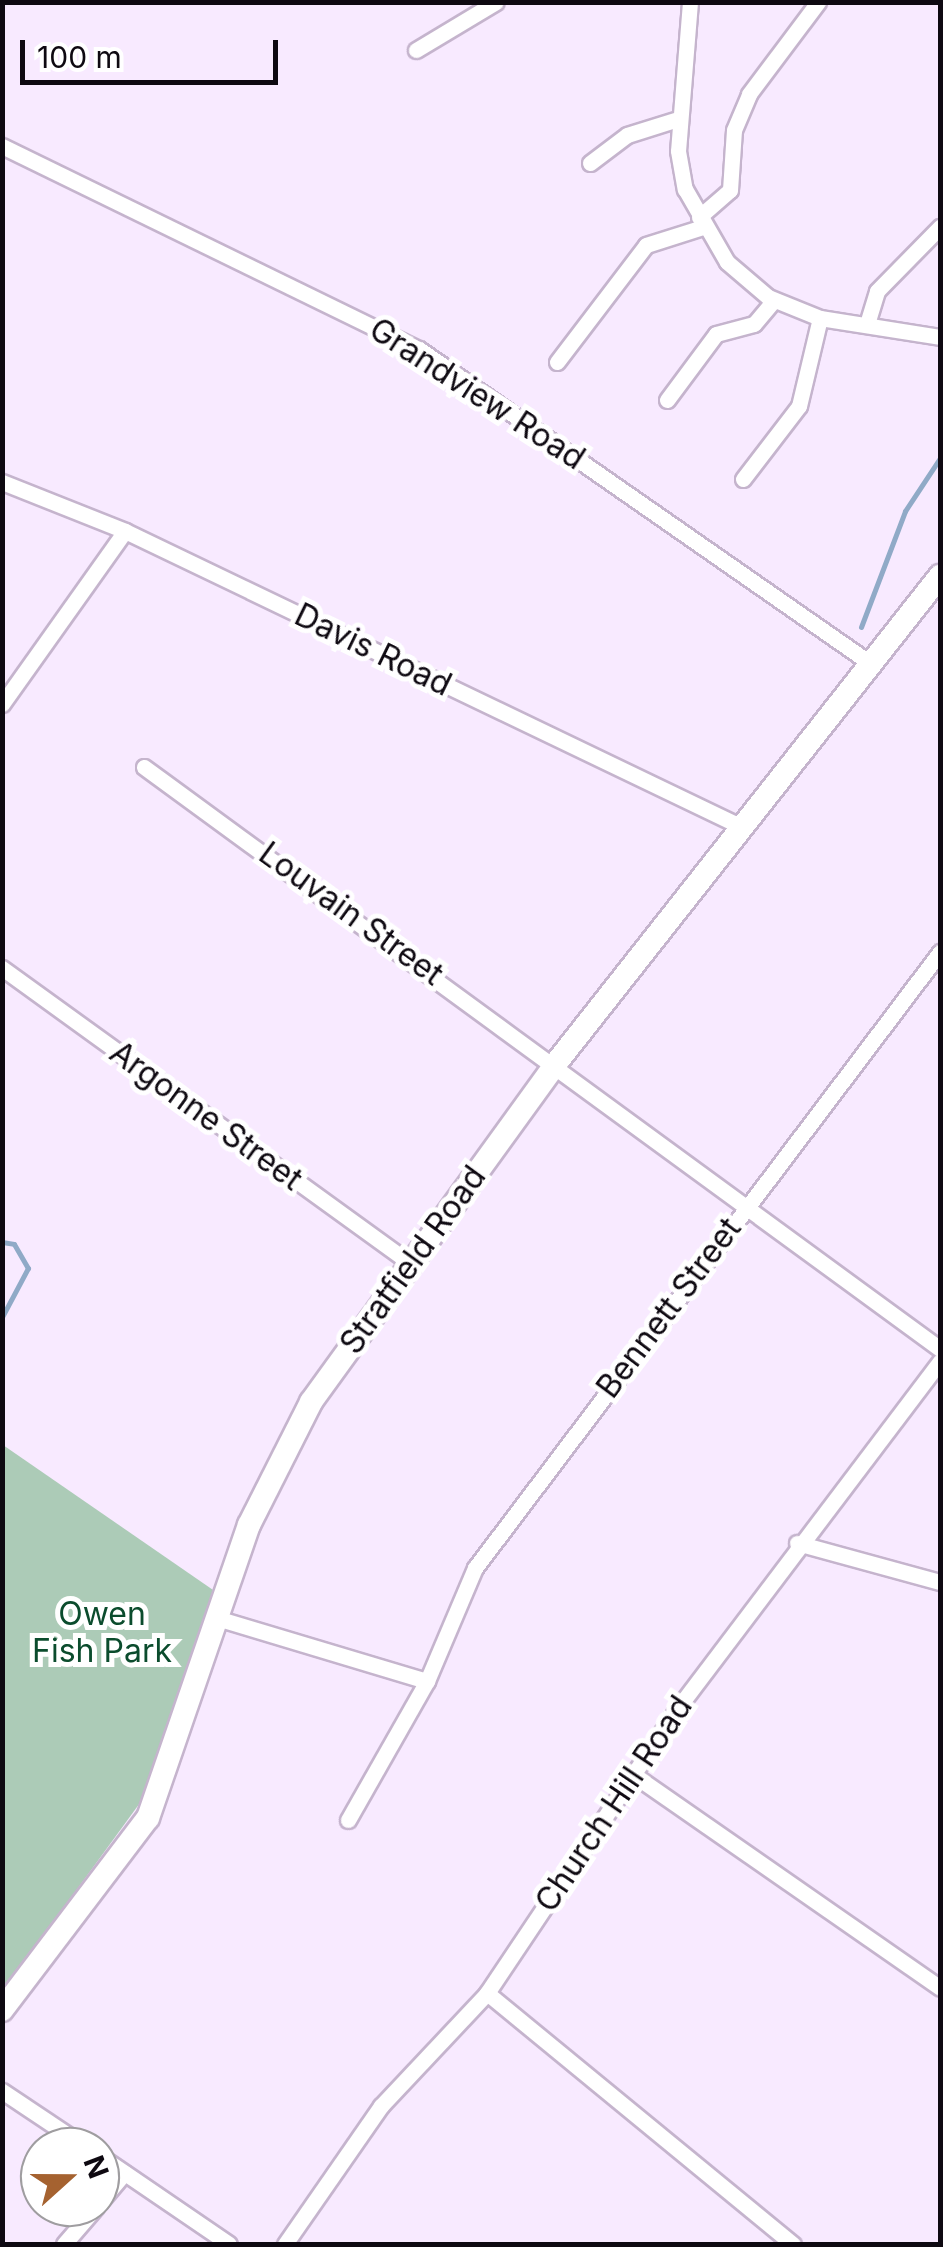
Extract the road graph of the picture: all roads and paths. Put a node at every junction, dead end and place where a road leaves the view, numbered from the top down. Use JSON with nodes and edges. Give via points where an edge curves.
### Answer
{"nodes":[{"id":1,"x":496,"y":2,"type":"edge"},
{"id":2,"x":690,"y":2,"type":"edge"},
{"id":3,"x":818,"y":2,"type":"edge"},
{"id":4,"x":416,"y":50,"type":"dead end"},
{"id":5,"x":678,"y":119,"type":"junction"},
{"id":6,"x":2,"y":146,"type":"edge"},
{"id":7,"x":590,"y":162,"type":"dead end"},
{"id":8,"x":701,"y":222,"type":"junction"},
{"id":9,"x":940,"y":226,"type":"edge"},
{"id":10,"x":774,"y":300,"type":"junction"},
{"id":11,"x":820,"y":318,"type":"junction"},
{"id":12,"x":866,"y":324,"type":"junction"},
{"id":13,"x":940,"y":337,"type":"edge"},
{"id":14,"x":557,"y":362,"type":"dead end"},
{"id":15,"x":667,"y":400,"type":"dead end"},
{"id":16,"x":743,"y":479,"type":"dead end"},
{"id":17,"x":2,"y":482,"type":"edge"},
{"id":18,"x":124,"y":530,"type":"junction"},
{"id":19,"x":940,"y":576,"type":"edge"},
{"id":20,"x":870,"y":663,"type":"junction"},
{"id":21,"x":2,"y":704,"type":"edge"},
{"id":22,"x":144,"y":766,"type":"dead end"},
{"id":23,"x":740,"y":826,"type":"junction"},
{"id":24,"x":940,"y":952,"type":"edge"},
{"id":25,"x":2,"y":968,"type":"edge"},
{"id":26,"x":557,"y":1062,"type":"junction"},
{"id":27,"x":746,"y":1205,"type":"junction"},
{"id":28,"x":410,"y":1263,"type":"junction"},
{"id":29,"x":940,"y":1349,"type":"edge"},
{"id":30,"x":940,"y":1361,"type":"edge"},
{"id":31,"x":797,"y":1542,"type":"junction"},
{"id":32,"x":940,"y":1582,"type":"edge"},
{"id":33,"x":220,"y":1618,"type":"junction"},
{"id":34,"x":427,"y":1681,"type":"junction"},
{"id":35,"x":631,"y":1773,"type":"junction"},
{"id":36,"x":348,"y":1820,"type":"dead end"},
{"id":37,"x":940,"y":1988,"type":"edge"},
{"id":38,"x":486,"y":1993,"type":"junction"},
{"id":39,"x":2,"y":2010,"type":"edge"},
{"id":40,"x":2,"y":2091,"type":"edge"},
{"id":41,"x":56,"y":2127,"type":"edge"},
{"id":42,"x":120,"y":2170,"type":"edge"},
{"id":43,"x":124,"y":2173,"type":"junction"},
{"id":44,"x":120,"y":2178,"type":"edge"},
{"id":45,"x":229,"y":2244,"type":"edge"},
{"id":46,"x":286,"y":2244,"type":"edge"},
{"id":47,"x":794,"y":2244,"type":"edge"}],
"edges":[{"from":1,"to":4,"type":"street"},
{"from":2,"to":5,"type":"street"},
{"from":3,"to":8,"type":"street","via":[[749,94],[734,130],[730,190]]},
{"from":5,"to":7,"type":"street","via":[[627,135]]},
{"from":5,"to":8,"type":"street","via":[[685,188]]},
{"from":6,"to":20,"type":"street","name":"Grandview Road","via":[[419,349]]},
{"from":8,"to":10,"type":"street","via":[[727,262]]},
{"from":8,"to":14,"type":"street","via":[[646,245]]},
{"from":9,"to":12,"type":"street","via":[[877,290]]},
{"from":10,"to":11,"type":"street"},
{"from":10,"to":15,"type":"street","via":[[754,324],[716,334]]},
{"from":11,"to":12,"type":"street"},
{"from":11,"to":16,"type":"street","via":[[799,406]]},
{"from":12,"to":13,"type":"street"},
{"from":17,"to":18,"type":"street","name":"Davis Road"},
{"from":18,"to":21,"type":"street"},
{"from":18,"to":23,"type":"street","name":"Davis Road"},
{"from":19,"to":20,"type":"main road","name":"Stratfield Road"},
{"from":20,"to":23,"type":"main road","name":"Stratfield Road"},
{"from":22,"to":26,"type":"street","name":"Louvain Street"},
{"from":23,"to":26,"type":"main road","name":"Stratfield Road"},
{"from":24,"to":27,"type":"street","name":"Bennett Street"},
{"from":25,"to":28,"type":"street","name":"Argonne Street"},
{"from":26,"to":27,"type":"street","name":"Louvain Street"},
{"from":26,"to":28,"type":"main road","name":"Stratfield Road"},
{"from":27,"to":29,"type":"street","name":"Louvain Street"},
{"from":27,"to":34,"type":"street","name":"Bennett Street","via":[[474,1568]]},
{"from":28,"to":33,"type":"main road","name":"Stratfield Road","via":[[275,1462]]},
{"from":30,"to":31,"type":"street","name":"Church Hill Road"},
{"from":31,"to":32,"type":"street"},
{"from":31,"to":35,"type":"street","name":"Church Hill Road"},
{"from":33,"to":34,"type":"street"},
{"from":33,"to":39,"type":"main road","name":"Stratfield Road","via":[[148,1818]]},
{"from":34,"to":36,"type":"street","name":"Bennett Street"},
{"from":35,"to":37,"type":"street"},
{"from":35,"to":38,"type":"street","name":"Church Hill Road"},
{"from":38,"to":46,"type":"street","name":"Church Hill Road","via":[[381,2106]]},
{"from":38,"to":47,"type":"street"},
{"from":40,"to":41,"type":"street"},
{"from":42,"to":43,"type":"street"},
{"from":43,"to":44,"type":"street"},
{"from":43,"to":45,"type":"street"}]}
